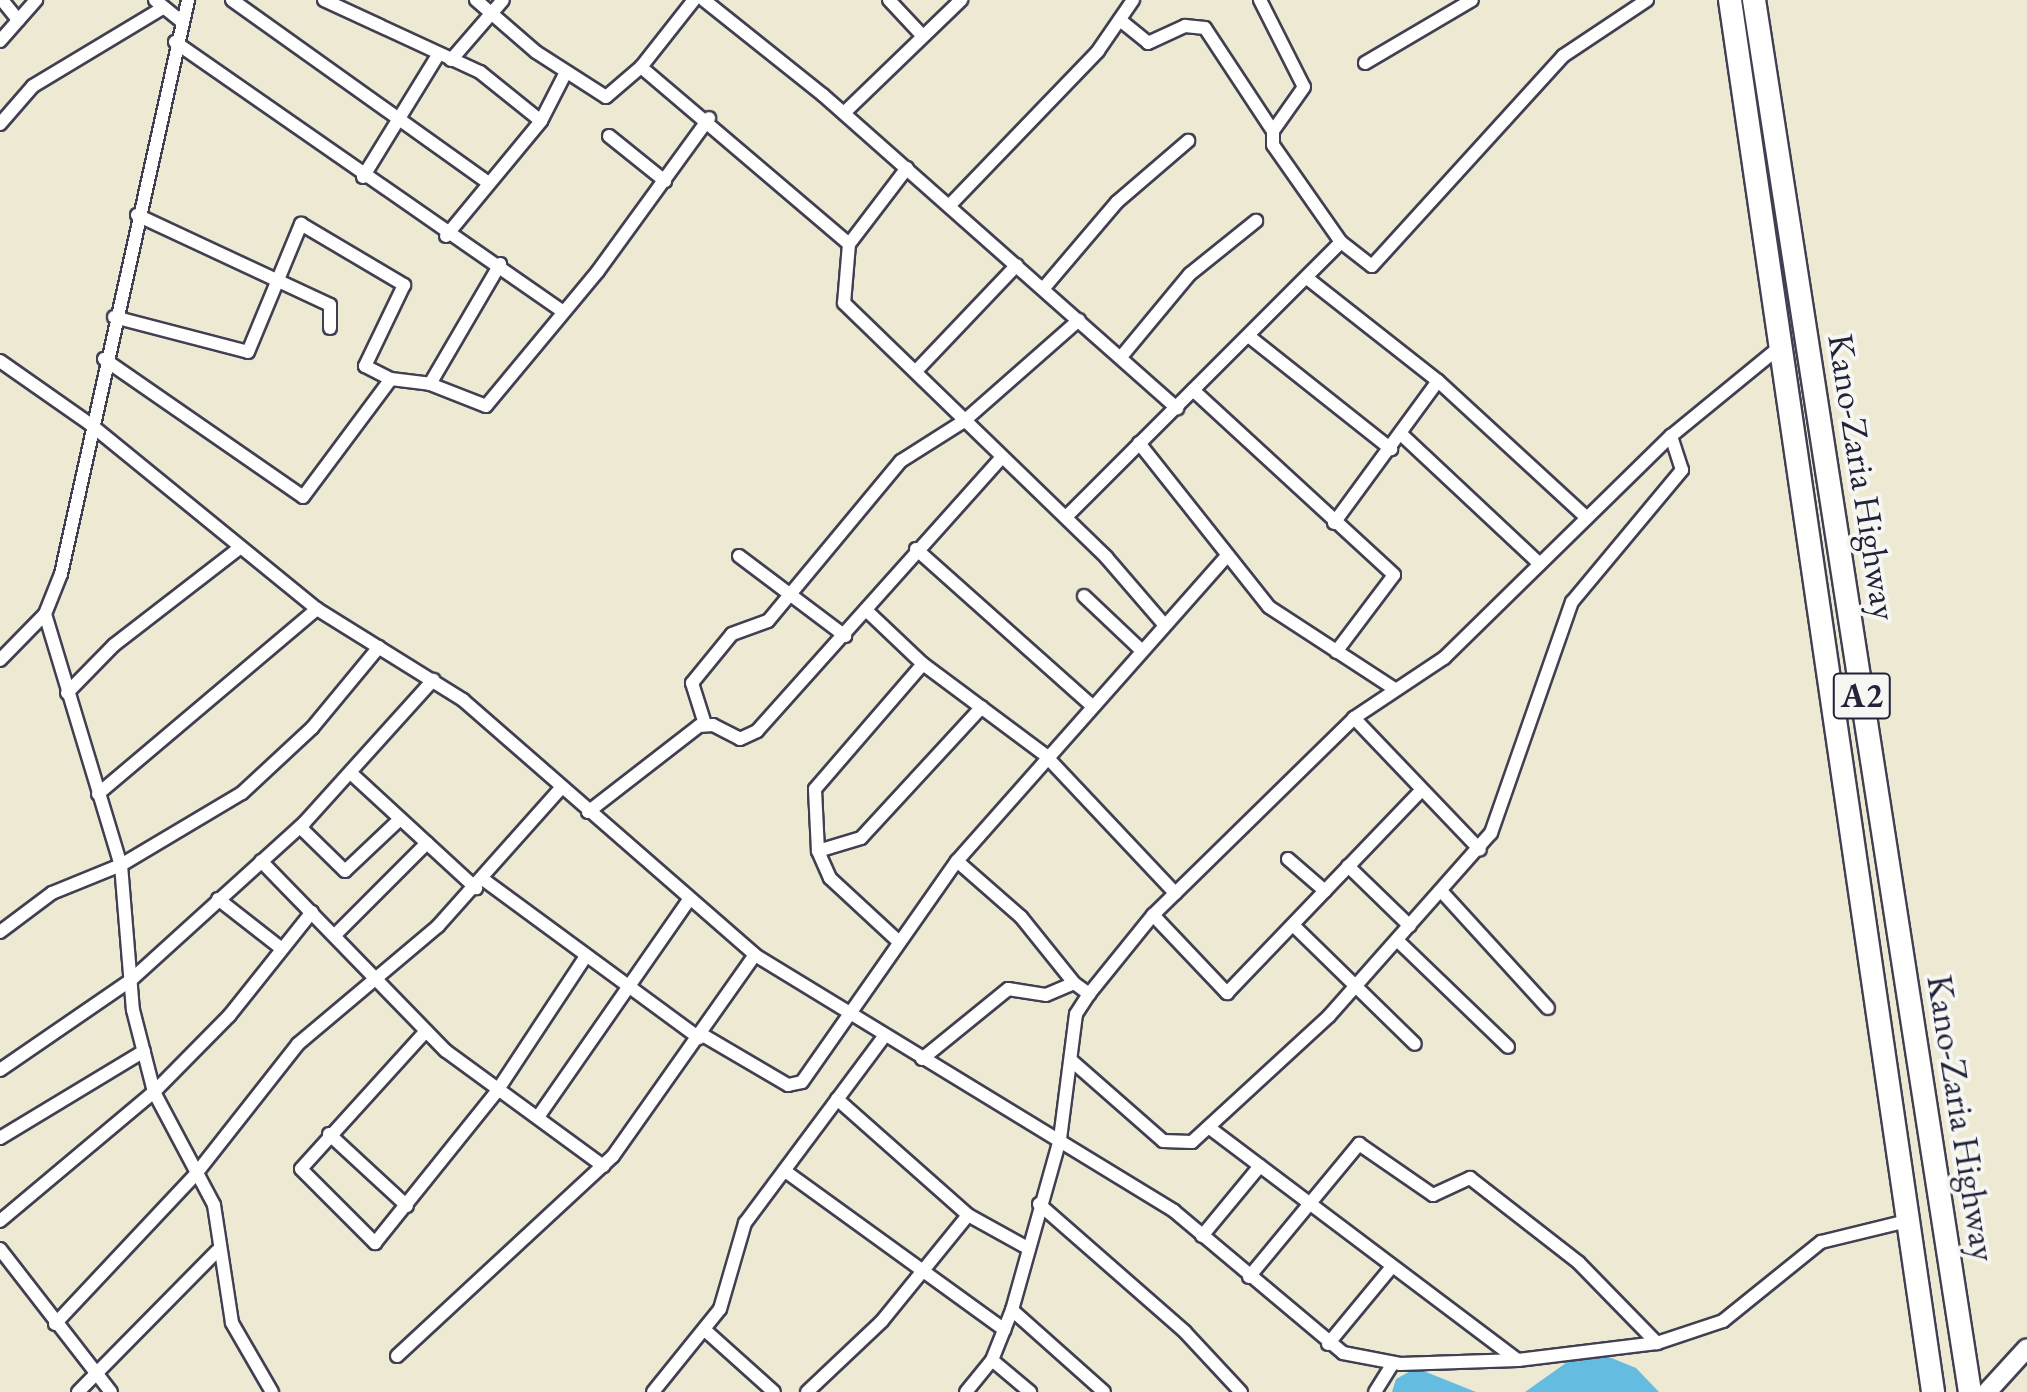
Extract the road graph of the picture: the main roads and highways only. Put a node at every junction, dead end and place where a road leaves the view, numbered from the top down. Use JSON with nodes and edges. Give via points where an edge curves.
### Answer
{"nodes":[{"id":1,"x":1730,"y":0,"type":"edge"},
{"id":2,"x":1754,"y":0,"type":"edge"},
{"id":3,"x":1933,"y":1392,"type":"edge"},
{"id":4,"x":1970,"y":1392,"type":"edge"}],
"edges":[{"from":1,"to":3,"type":"highway","name":"Kano-Zaria Highway","number":"A2"},
{"from":2,"to":4,"type":"highway","name":"Kano-Zaria Highway","number":"A2"}]}
